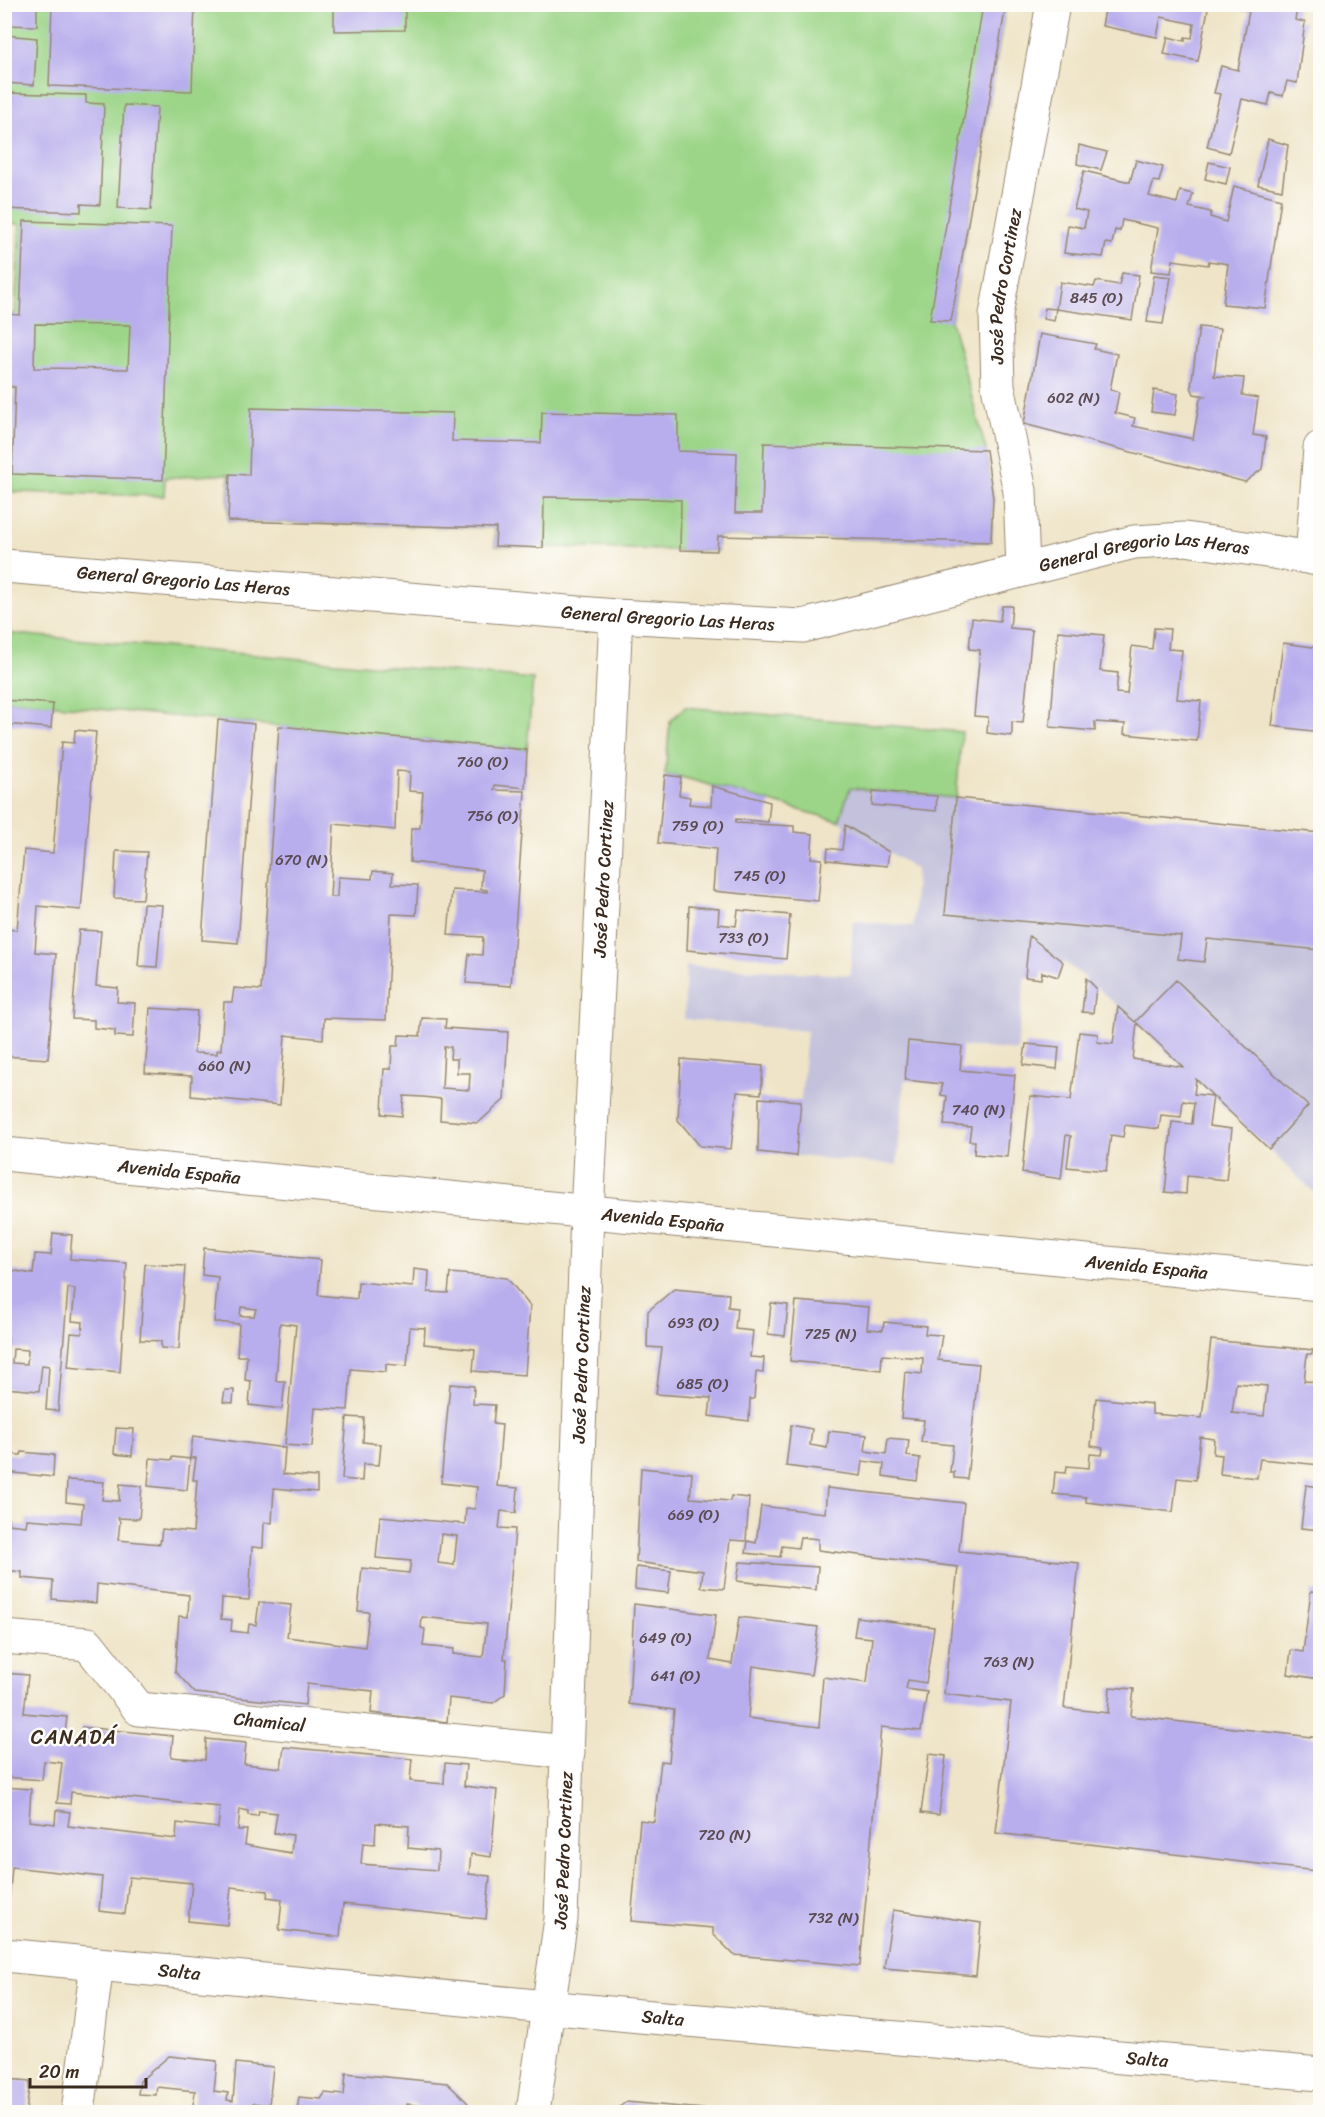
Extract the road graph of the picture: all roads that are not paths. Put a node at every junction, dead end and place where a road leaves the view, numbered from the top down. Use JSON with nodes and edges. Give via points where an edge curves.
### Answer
{"nodes":[{"id":1,"x":1053,"y":4,"type":"edge"},
{"id":2,"x":1320,"y":448,"type":"edge"},
{"id":3,"x":1316,"y":559,"type":"edge"},
{"id":4,"x":4,"y":566,"type":"edge"},
{"id":5,"x":1023,"y":568,"type":"junction"},
{"id":6,"x":616,"y":616,"type":"junction"},
{"id":7,"x":4,"y":1154,"type":"edge"},
{"id":8,"x":587,"y":1214,"type":"junction"},
{"id":9,"x":1320,"y":1284,"type":"edge"},
{"id":10,"x":4,"y":1637,"type":"edge"},
{"id":11,"x":568,"y":1752,"type":"junction"},
{"id":12,"x":4,"y":1955,"type":"edge"},
{"id":13,"x":97,"y":1964,"type":"junction"},
{"id":14,"x":549,"y":2007,"type":"junction"},
{"id":15,"x":1320,"y":2074,"type":"edge"},
{"id":16,"x":78,"y":2112,"type":"edge"},
{"id":17,"x":533,"y":2112,"type":"edge"}],
"edges":[{"from":1,"to":5,"type":"street","name":"José Pedro Cortinez","via":[[996,315],[998,386],[1020,491]]},
{"from":2,"to":3,"type":"street"},
{"from":3,"to":5,"type":"street","name":"General Gregorio Las Heras","via":[[1185,539],[1134,542]]},
{"from":4,"to":6,"type":"street","name":"General Gregorio Las Heras"},
{"from":5,"to":6,"type":"street","name":"General Gregorio Las Heras","via":[[803,626]]},
{"from":6,"to":8,"type":"street","name":"José Pedro Cortinez"},
{"from":7,"to":8,"type":"street","name":"Avenida España"},
{"from":8,"to":9,"type":"street","name":"Avenida España"},
{"from":8,"to":11,"type":"street","name":"José Pedro Cortinez"},
{"from":10,"to":11,"type":"street","name":"Chamical","via":[[88,1644],[139,1709]]},
{"from":11,"to":14,"type":"street","name":"José Pedro Cortinez","via":[[561,1919]]},
{"from":12,"to":13,"type":"street","name":"Salta"},
{"from":13,"to":14,"type":"street","name":"Salta"},
{"from":13,"to":16,"type":"street"},
{"from":14,"to":15,"type":"street","name":"Salta"},
{"from":14,"to":17,"type":"street","name":"José Pedro Cortinez"}]}
